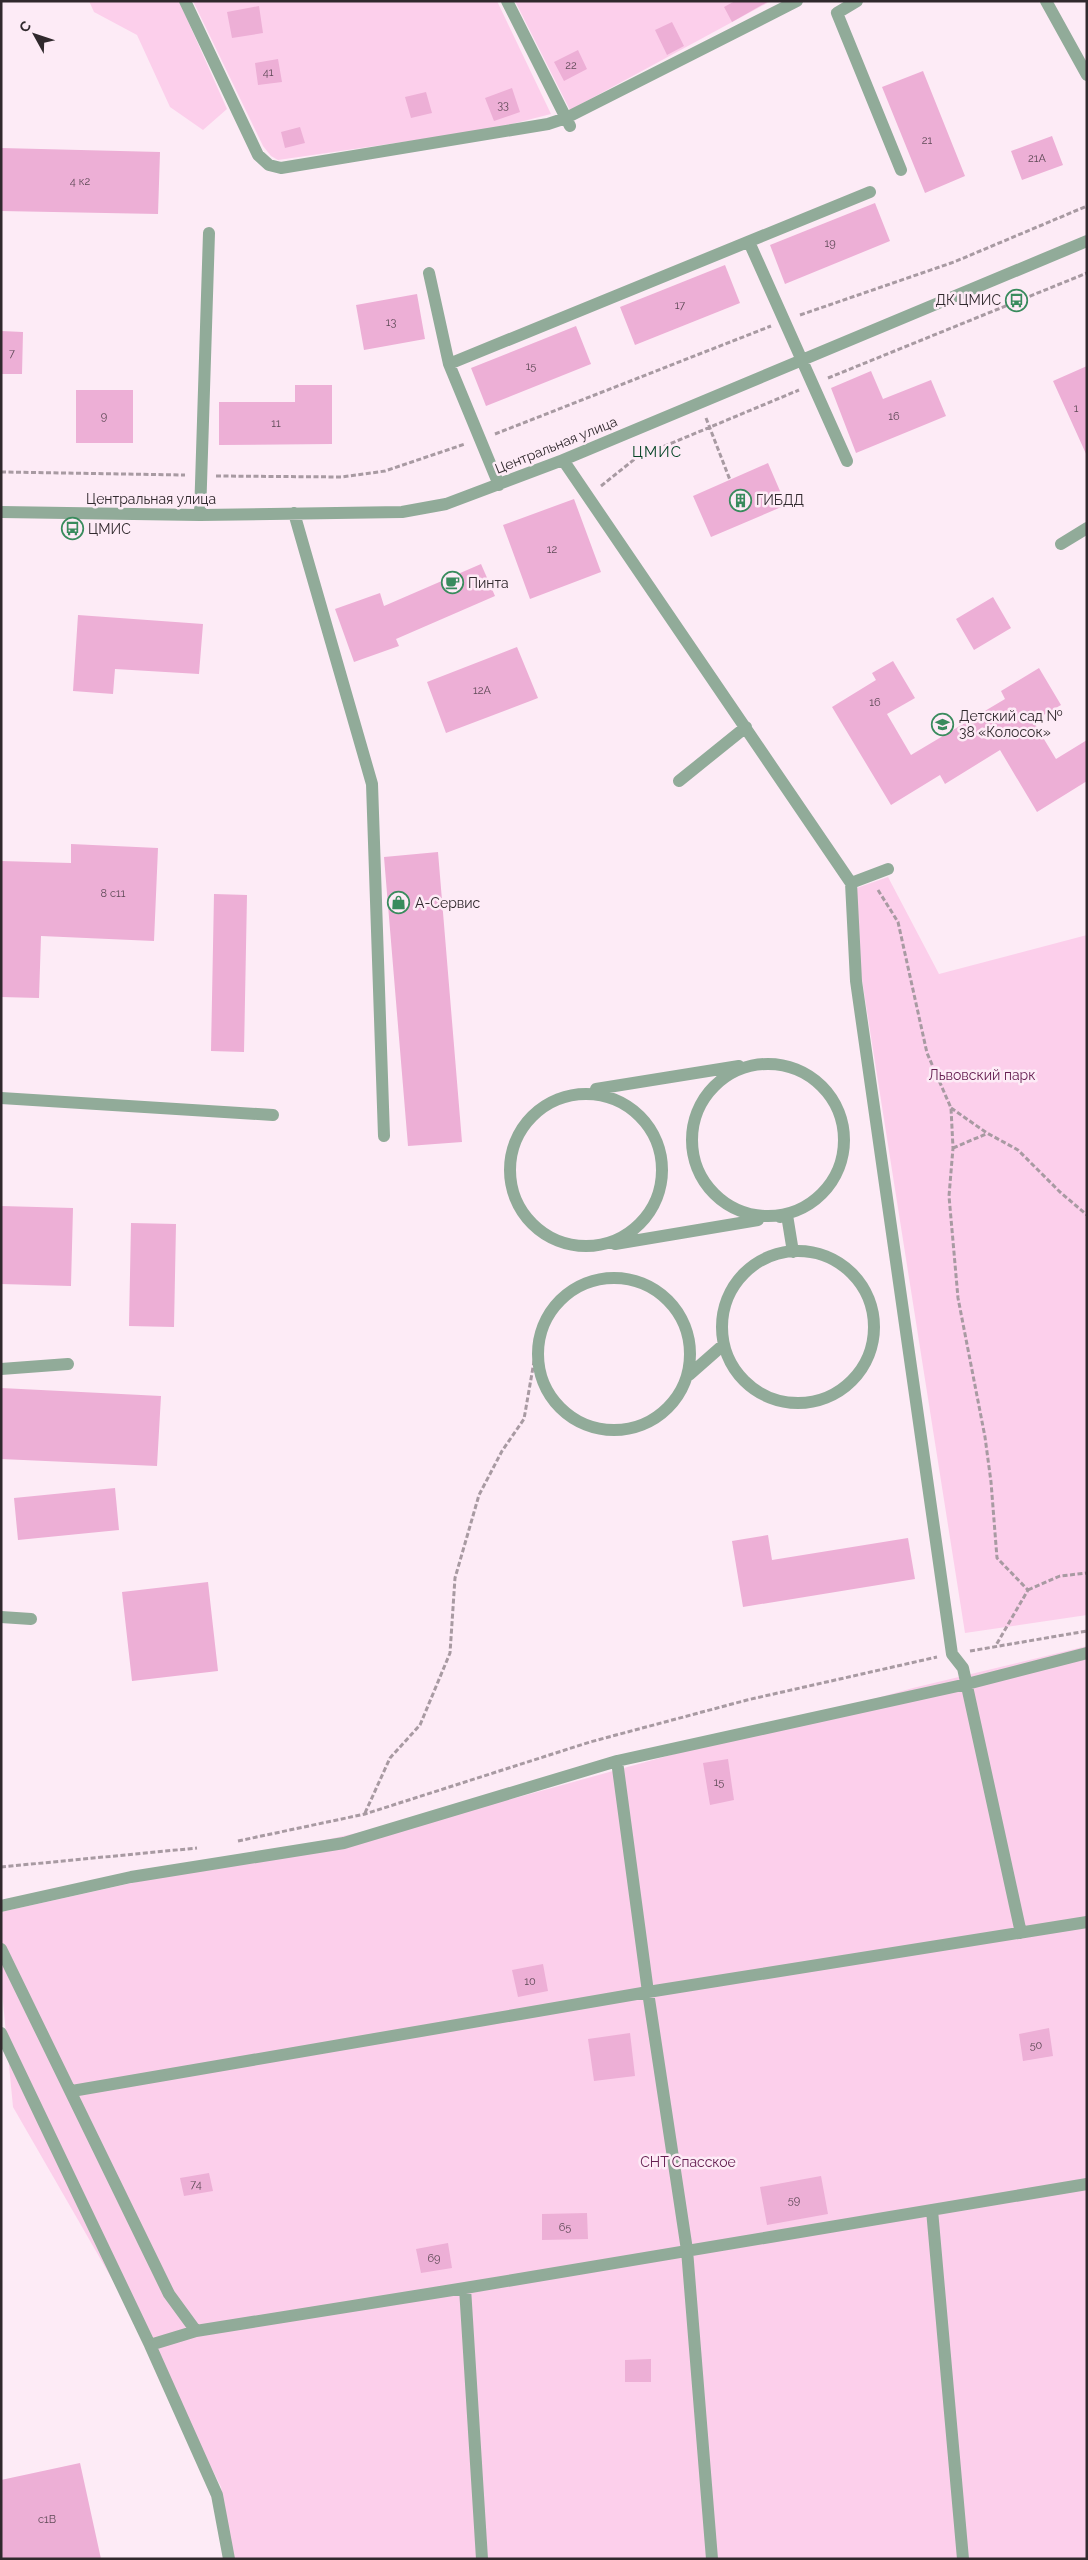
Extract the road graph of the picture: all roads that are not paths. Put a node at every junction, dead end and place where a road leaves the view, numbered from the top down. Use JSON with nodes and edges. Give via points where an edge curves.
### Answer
{"nodes":[{"id":1,"x":185,"y":1,"type":"edge"},
{"id":2,"x":507,"y":1,"type":"edge"},
{"id":3,"x":797,"y":1,"type":"edge"},
{"id":4,"x":857,"y":1,"type":"edge"},
{"id":5,"x":1046,"y":1,"type":"edge"},
{"id":6,"x":1087,"y":75,"type":"edge"},
{"id":7,"x":568,"y":122,"type":"junction"},
{"id":8,"x":902,"y":170,"type":"dead end"},
{"id":9,"x":870,"y":192,"type":"dead end"},
{"id":10,"x":209,"y":233,"type":"dead end"},
{"id":11,"x":1087,"y":241,"type":"edge"},
{"id":12,"x":750,"y":242,"type":"junction"},
{"id":13,"x":429,"y":273,"type":"dead end"},
{"id":14,"x":802,"y":360,"type":"junction"},
{"id":15,"x":450,"y":364,"type":"junction"},
{"id":16,"x":563,"y":460,"type":"junction"},
{"id":17,"x":847,"y":461,"type":"dead end"},
{"id":18,"x":499,"y":485,"type":"junction"},
{"id":19,"x":1,"y":512,"type":"edge"},
{"id":20,"x":294,"y":513,"type":"junction"},
{"id":21,"x":200,"y":515,"type":"junction"},
{"id":22,"x":1087,"y":528,"type":"edge"},
{"id":23,"x":1061,"y":544,"type":"dead end"},
{"id":24,"x":746,"y":727,"type":"junction"},
{"id":25,"x":679,"y":781,"type":"dead end"},
{"id":26,"x":888,"y":869,"type":"dead end"},
{"id":27,"x":851,"y":883,"type":"junction"},
{"id":28,"x":749,"y":1064,"type":"junction"},
{"id":29,"x":567,"y":1094,"type":"junction"},
{"id":30,"x":1,"y":1098,"type":"edge"},
{"id":31,"x":273,"y":1114,"type":"dead end"},
{"id":32,"x":384,"y":1136,"type":"dead end"},
{"id":33,"x":787,"y":1216,"type":"junction"},
{"id":34,"x":605,"y":1246,"type":"junction"},
{"id":35,"x":793,"y":1252,"type":"junction"},
{"id":36,"x":722,"y":1346,"type":"junction"},
{"id":37,"x":68,"y":1364,"type":"dead end"},
{"id":38,"x":1,"y":1369,"type":"edge"},
{"id":39,"x":689,"y":1375,"type":"junction"},
{"id":40,"x":1,"y":1617,"type":"edge"},
{"id":41,"x":31,"y":1619,"type":"dead end"},
{"id":42,"x":1087,"y":1653,"type":"edge"},
{"id":43,"x":967,"y":1684,"type":"junction"},
{"id":44,"x":617,"y":1761,"type":"junction"},
{"id":45,"x":1,"y":1906,"type":"edge"},
{"id":46,"x":1087,"y":1922,"type":"edge"},
{"id":47,"x":1021,"y":1933,"type":"junction"},
{"id":48,"x":1,"y":1949,"type":"edge"},
{"id":49,"x":648,"y":1992,"type":"junction"},
{"id":50,"x":1,"y":2034,"type":"edge"},
{"id":51,"x":72,"y":2091,"type":"junction"},
{"id":52,"x":1087,"y":2184,"type":"edge"},
{"id":53,"x":932,"y":2210,"type":"junction"},
{"id":54,"x":687,"y":2250,"type":"junction"},
{"id":55,"x":465,"y":2288,"type":"junction"},
{"id":56,"x":196,"y":2331,"type":"junction"},
{"id":57,"x":150,"y":2344,"type":"junction"},
{"id":58,"x":230,"y":2559,"type":"edge"},
{"id":59,"x":482,"y":2559,"type":"edge"},
{"id":60,"x":712,"y":2559,"type":"edge"},
{"id":61,"x":963,"y":2559,"type":"edge"}],
"edges":[{"from":1,"to":7,"type":"street","via":[[239,119],[258,155],[269,165],[281,168]]},
{"from":2,"to":7,"type":"street"},
{"from":3,"to":7,"type":"street"},
{"from":4,"to":8,"type":"street","via":[[837,14]]},
{"from":5,"to":6,"type":"street"},
{"from":9,"to":12,"type":"street"},
{"from":10,"to":21,"type":"street"},
{"from":11,"to":14,"type":"street","name":"Центральная улица"},
{"from":12,"to":14,"type":"street"},
{"from":12,"to":15,"type":"street"},
{"from":13,"to":15,"type":"street"},
{"from":14,"to":16,"type":"street","name":"Центральная улица"},
{"from":14,"to":17,"type":"street"},
{"from":15,"to":18,"type":"street"},
{"from":16,"to":18,"type":"street","name":"Центральная улица"},
{"from":16,"to":24,"type":"street"},
{"from":18,"to":20,"type":"street","name":"Центральная улица","via":[[421,510]]},
{"from":19,"to":21,"type":"street","name":"Центральная улица"},
{"from":20,"to":21,"type":"street","name":"Центральная улица"},
{"from":20,"to":32,"type":"street","via":[[372,784]]},
{"from":22,"to":23,"type":"street"},
{"from":24,"to":25,"type":"street"},
{"from":24,"to":27,"type":"street"},
{"from":26,"to":27,"type":"street"},
{"from":27,"to":43,"type":"street","via":[[856,981],[952,1654],[964,1668]]},
{"from":28,"to":29,"type":"street"},
{"from":28,"to":33,"type":"street","via":[[714,1084],[693,1119],[692,1159],[712,1194],[726,1203],[747,1215]]},
{"from":28,"to":33,"type":"street","via":[[789,1064],[824,1085],[844,1121],[843,1161],[823,1196]]},
{"from":29,"to":34,"type":"street","via":[[607,1094],[642,1115],[661,1151],[661,1191],[657,1198],[640,1226]]},
{"from":29,"to":34,"type":"street","via":[[531,1114],[510,1148],[510,1189],[530,1224],[557,1241],[564,1245]]},
{"from":30,"to":31,"type":"street"},
{"from":33,"to":34,"type":"street"},
{"from":33,"to":35,"type":"street"},
{"from":35,"to":36,"type":"street","via":[[779,1251],[744,1271],[723,1306]]},
{"from":35,"to":36,"type":"street","via":[[820,1252],[854,1273],[874,1308],[873,1348],[853,1383],[818,1403],[777,1402],[742,1382]]},
{"from":36,"to":39,"type":"street"},
{"from":37,"to":38,"type":"street"},
{"from":39,"to":39,"type":"street","via":[[690,1335],[670,1300],[636,1279],[595,1278],[560,1298],[539,1333],[539,1373],[558,1409],[593,1429],[634,1430],[668,1410]]},
{"from":40,"to":41,"type":"street"},
{"from":42,"to":43,"type":"street"},
{"from":43,"to":44,"type":"street"},
{"from":43,"to":47,"type":"street"},
{"from":44,"to":45,"type":"street","via":[[344,1842],[131,1877]]},
{"from":44,"to":49,"type":"street"},
{"from":46,"to":47,"type":"street"},
{"from":47,"to":49,"type":"street"},
{"from":48,"to":51,"type":"street"},
{"from":49,"to":51,"type":"street"},
{"from":49,"to":54,"type":"street"},
{"from":50,"to":57,"type":"street"},
{"from":51,"to":56,"type":"street","via":[[168,2294]]},
{"from":52,"to":53,"type":"street"},
{"from":53,"to":54,"type":"street"},
{"from":53,"to":61,"type":"street"},
{"from":54,"to":55,"type":"street"},
{"from":54,"to":60,"type":"street"},
{"from":55,"to":56,"type":"street"},
{"from":55,"to":59,"type":"street"},
{"from":56,"to":57,"type":"street"},
{"from":57,"to":58,"type":"street","via":[[216,2495]]}]}
